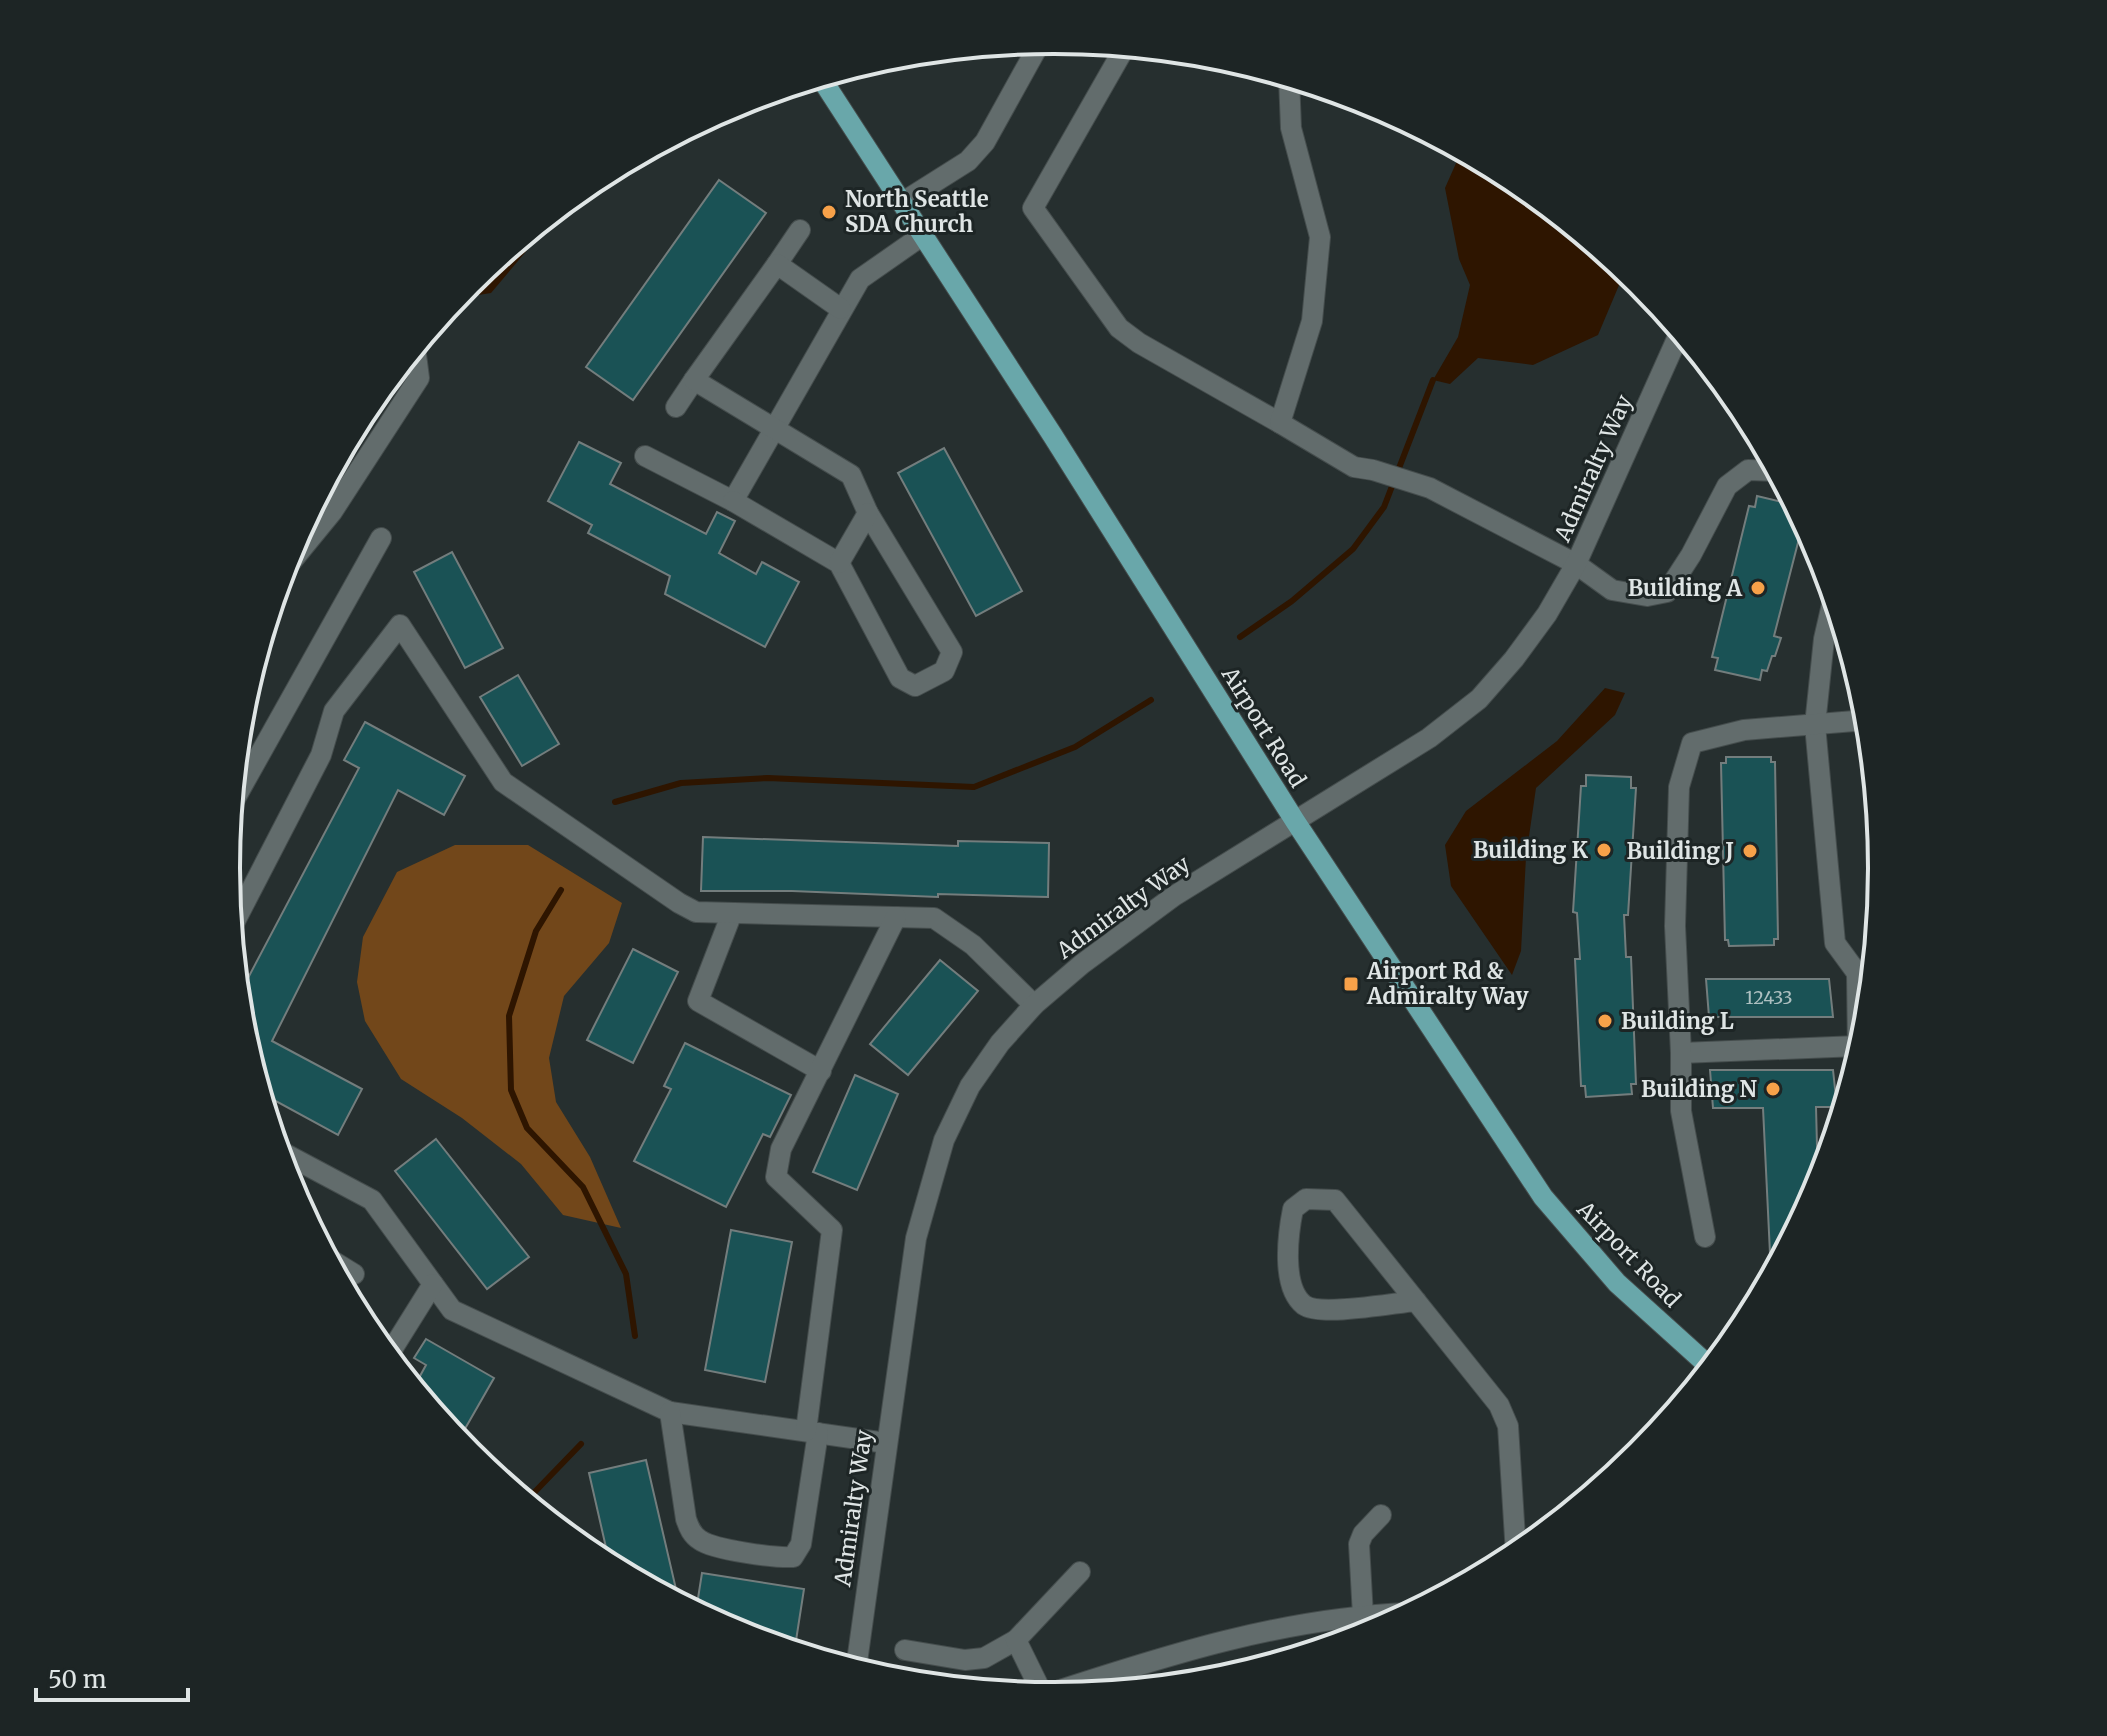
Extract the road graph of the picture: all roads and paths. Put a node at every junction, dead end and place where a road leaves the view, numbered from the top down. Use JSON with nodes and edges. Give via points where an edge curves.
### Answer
{"nodes":[{"id":1,"x":1033,"y":55,"type":"edge"},
{"id":2,"x":1119,"y":57,"type":"edge"},
{"id":3,"x":827,"y":87,"type":"edge"},
{"id":4,"x":1289,"y":89,"type":"edge"},
{"id":5,"x":903,"y":202,"type":"junction"},
{"id":6,"x":800,"y":230,"type":"dead end"},
{"id":7,"x":923,"y":235,"type":"junction"},
{"id":8,"x":777,"y":264,"type":"junction"},
{"id":9,"x":841,"y":309,"type":"junction"},
{"id":10,"x":1675,"y":343,"type":"edge"},
{"id":11,"x":417,"y":361,"type":"edge"},
{"id":12,"x":694,"y":380,"type":"junction"},
{"id":13,"x":676,"y":407,"type":"dead end"},
{"id":14,"x":1280,"y":423,"type":"junction"},
{"id":15,"x":774,"y":428,"type":"junction"},
{"id":16,"x":645,"y":456,"type":"dead end"},
{"id":17,"x":1763,"y":471,"type":"edge"},
{"id":18,"x":733,"y":501,"type":"junction"},
{"id":19,"x":322,"y":511,"type":"edge"},
{"id":20,"x":868,"y":513,"type":"junction"},
{"id":21,"x":381,"y":538,"type":"dead end"},
{"id":22,"x":839,"y":563,"type":"junction"},
{"id":23,"x":1576,"y":564,"type":"junction"},
{"id":24,"x":1828,"y":620,"type":"edge"},
{"id":25,"x":1854,"y":721,"type":"edge"},
{"id":26,"x":1815,"y":725,"type":"junction"},
{"id":27,"x":244,"y":782,"type":"edge"},
{"id":28,"x":1295,"y":821,"type":"junction"},
{"id":29,"x":241,"y":910,"type":"edge"},
{"id":30,"x":732,"y":913,"type":"junction"},
{"id":31,"x":896,"y":917,"type":"junction"},
{"id":32,"x":1857,"y":996,"type":"edge"},
{"id":33,"x":1034,"y":1005,"type":"junction"},
{"id":34,"x":1847,"y":1050,"type":"edge"},
{"id":35,"x":1681,"y":1053,"type":"junction"},
{"id":36,"x":821,"y":1071,"type":"junction"},
{"id":37,"x":293,"y":1158,"type":"edge"},
{"id":38,"x":1705,"y":1237,"type":"dead end"},
{"id":39,"x":346,"y":1269,"type":"edge"},
{"id":40,"x":354,"y":1274,"type":"dead end"},
{"id":41,"x":433,"y":1284,"type":"junction"},
{"id":42,"x":1416,"y":1301,"type":"junction"},
{"id":43,"x":395,"y":1345,"type":"edge"},
{"id":44,"x":1702,"y":1360,"type":"edge"},
{"id":45,"x":670,"y":1412,"type":"junction"},
{"id":46,"x":812,"y":1432,"type":"junction"},
{"id":47,"x":886,"y":1443,"type":"junction"},
{"id":48,"x":1381,"y":1515,"type":"dead end"},
{"id":49,"x":1515,"y":1538,"type":"edge"},
{"id":50,"x":1080,"y":1572,"type":"dead end"},
{"id":51,"x":1376,"y":1615,"type":"edge"},
{"id":52,"x":1363,"y":1616,"type":"junction"},
{"id":53,"x":1016,"y":1640,"type":"junction"},
{"id":54,"x":905,"y":1650,"type":"dead end"},
{"id":55,"x":858,"y":1657,"type":"edge"},
{"id":56,"x":1037,"y":1681,"type":"edge"},
{"id":57,"x":1087,"y":1681,"type":"edge"}],
"edges":[{"from":1,"to":5,"type":"street","via":[[985,142],[968,161]]},
{"from":2,"to":14,"type":"street","via":[[1033,208],[1119,328]]},
{"from":3,"to":5,"type":"main road","name":"Airport Road"},
{"from":4,"to":14,"type":"street","via":[[1291,128],[1320,237],[1312,321]]},
{"from":5,"to":7,"type":"main road","name":"Airport Road"},
{"from":6,"to":8,"type":"street"},
{"from":7,"to":9,"type":"street","via":[[860,279]]},
{"from":7,"to":28,"type":"main road","name":"Airport Road"},
{"from":8,"to":9,"type":"street"},
{"from":8,"to":12,"type":"street"},
{"from":9,"to":15,"type":"street"},
{"from":10,"to":23,"type":"street","name":"Admiralty Way"},
{"from":11,"to":19,"type":"street","via":[[419,378]]},
{"from":12,"to":13,"type":"street"},
{"from":12,"to":15,"type":"street"},
{"from":14,"to":23,"type":"street","via":[[1354,467],[1430,488]]},
{"from":15,"to":18,"type":"street"},
{"from":15,"to":20,"type":"street","via":[[851,475]]},
{"from":16,"to":18,"type":"street"},
{"from":17,"to":23,"type":"street","via":[[1748,470],[1727,486],[1667,592],[1647,596],[1612,590]]},
{"from":18,"to":22,"type":"street"},
{"from":20,"to":22,"type":"street"},
{"from":20,"to":22,"type":"street","via":[[952,652],[944,671],[915,686],[900,678]]},
{"from":21,"to":27,"type":"street"},
{"from":23,"to":28,"type":"street","name":"Admiralty Way","via":[[1547,614],[1479,699],[1429,738]]},
{"from":24,"to":26,"type":"street"},
{"from":25,"to":26,"type":"street"},
{"from":26,"to":32,"type":"street","via":[[1835,943],[1857,973]]},
{"from":26,"to":35,"type":"street","via":[[1744,730],[1692,743],[1679,787],[1675,926]]},
{"from":28,"to":33,"type":"street","name":"Admiralty Way","via":[[1174,896]]},
{"from":28,"to":44,"type":"main road","name":"Airport Road","via":[[1543,1197],[1617,1283]]},
{"from":29,"to":30,"type":"street","via":[[321,755],[334,711],[400,625],[503,782],[679,903],[696,912]]},
{"from":30,"to":31,"type":"street"},
{"from":30,"to":36,"type":"street","via":[[698,1001]]},
{"from":31,"to":33,"type":"street","via":[[934,918],[973,945]]},
{"from":31,"to":36,"type":"street"},
{"from":33,"to":47,"type":"street","name":"Admiralty Way","via":[[970,1086],[944,1140],[916,1238]]},
{"from":34,"to":35,"type":"street"},
{"from":35,"to":38,"type":"street","via":[[1681,1111]]},
{"from":36,"to":46,"type":"street","via":[[781,1149],[776,1177],[832,1230]]},
{"from":37,"to":41,"type":"street","via":[[372,1200]]},
{"from":39,"to":40,"type":"street"},
{"from":41,"to":43,"type":"street"},
{"from":41,"to":45,"type":"street","via":[[452,1310]]},
{"from":42,"to":42,"type":"street","via":[[1335,1200],[1306,1199],[1293,1209],[1287,1240],[1292,1285],[1305,1305],[1322,1310]]},
{"from":42,"to":49,"type":"street","via":[[1499,1405],[1508,1426]]},
{"from":45,"to":46,"type":"street"},
{"from":45,"to":46,"type":"street","via":[[691,1532],[701,1542],[773,1558],[793,1557],[801,1544]]},
{"from":46,"to":47,"type":"street"},
{"from":47,"to":55,"type":"street","name":"Admiralty Way"},
{"from":48,"to":52,"type":"street","via":[[1359,1544]]},
{"from":50,"to":53,"type":"street"},
{"from":51,"to":52,"type":"street"},
{"from":52,"to":57,"type":"street","via":[[1272,1629],[1170,1653]]},
{"from":53,"to":54,"type":"street","via":[[984,1658],[965,1660]]},
{"from":53,"to":56,"type":"street"}]}
